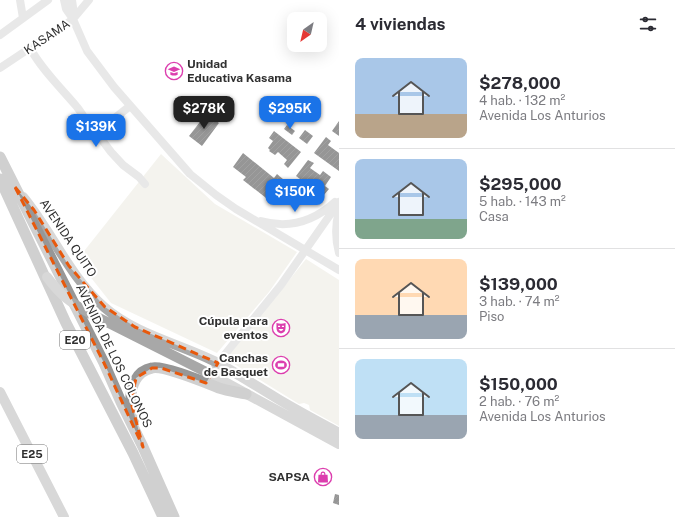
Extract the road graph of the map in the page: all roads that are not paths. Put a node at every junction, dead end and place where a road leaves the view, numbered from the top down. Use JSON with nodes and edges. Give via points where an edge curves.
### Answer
{"nodes":[{"id":1,"x":20,"y":0,"type":"edge"},
{"id":2,"x":48,"y":0,"type":"edge"},
{"id":3,"x":64,"y":0,"type":"edge"},
{"id":4,"x":72,"y":0,"type":"edge"},
{"id":5,"x":89,"y":0,"type":"edge"},
{"id":6,"x":23,"y":18,"type":"junction"},
{"id":7,"x":73,"y":19,"type":"junction"},
{"id":8,"x":0,"y":35,"type":"edge"},
{"id":9,"x":30,"y":48,"type":"junction"},
{"id":10,"x":0,"y":68,"type":"edge"},
{"id":11,"x":130,"y":106,"type":"junction"},
{"id":12,"x":99,"y":134,"type":"junction"},
{"id":13,"x":0,"y":157,"type":"edge"},
{"id":14,"x":0,"y":180,"type":"edge"},
{"id":15,"x":145,"y":184,"type":"dead end"},
{"id":16,"x":15,"y":187,"type":"junction"},
{"id":17,"x":339,"y":200,"type":"edge"},
{"id":18,"x":339,"y":211,"type":"edge"},
{"id":19,"x":250,"y":218,"type":"junction"},
{"id":20,"x":306,"y":250,"type":"junction"},
{"id":21,"x":339,"y":253,"type":"edge"},
{"id":22,"x":35,"y":255,"type":"junction"},
{"id":23,"x":339,"y":270,"type":"edge"},
{"id":24,"x":218,"y":363,"type":"junction"},
{"id":25,"x":208,"y":378,"type":"junction"},
{"id":26,"x":0,"y":392,"type":"edge"},
{"id":27,"x":246,"y":394,"type":"joint"},
{"id":28,"x":339,"y":433,"type":"edge"},
{"id":29,"x":339,"y":444,"type":"edge"},
{"id":30,"x":143,"y":447,"type":"junction"},
{"id":31,"x":64,"y":517,"type":"edge"},
{"id":32,"x":163,"y":517,"type":"edge"},
{"id":33,"x":174,"y":517,"type":"edge"}],
"edges":[{"from":1,"to":6,"type":"street"},
{"from":2,"to":6,"type":"street"},
{"from":3,"to":7,"type":"street","via":[[66,9]]},
{"from":4,"to":7,"type":"street"},
{"from":5,"to":7,"type":"street","name":"KASAMA"},
{"from":6,"to":8,"type":"street"},
{"from":7,"to":9,"type":"street","name":"KASAMA"},
{"from":7,"to":11,"type":"street","via":[[87,51]]},
{"from":9,"to":10,"type":"street","name":"KASAMA"},
{"from":9,"to":12,"type":"street"},
{"from":11,"to":12,"type":"street","via":[[101,129]]},
{"from":11,"to":19,"type":"street","via":[[190,174]]},
{"from":12,"to":15,"type":"street","via":[[111,152]]},
{"from":13,"to":16,"type":"highway","name":"AVENIDA QUITO","number":"E20"},
{"from":14,"to":22,"type":"highway","number":"E20"},
{"from":16,"to":24,"type":"main road","name":"AVENIDA QUITO","via":[[34,210],[69,266],[105,307],[135,327]]},
{"from":16,"to":30,"type":"highway","name":"AVENIDA DE LOS COLONOS","number":"E20","via":[[104,363]]},
{"from":17,"to":19,"type":"street","via":[[328,209],[299,223],[283,225]]},
{"from":17,"to":20,"type":"street"},
{"from":18,"to":21,"type":"street","via":[[336,240]]},
{"from":19,"to":20,"type":"street"},
{"from":20,"to":23,"type":"street"},
{"from":20,"to":24,"type":"street","via":[[281,286]]},
{"from":22,"to":25,"type":"main road","bridge":true,"via":[[54,287],[70,302]]},
{"from":22,"to":32,"type":"highway","number":"E20"},
{"from":24,"to":25,"type":"street"},
{"from":24,"to":28,"type":"main road","name":"AVENIDA QUITO"},
{"from":25,"to":27,"type":"highway","via":[[221,388]]},
{"from":25,"to":30,"type":"highway","via":[[152,368],[136,378],[131,390],[131,402]]},
{"from":26,"to":31,"type":"main road","number":"E25"},
{"from":27,"to":29,"type":"main road"},
{"from":30,"to":33,"type":"highway","name":"AVENIDA DE LOS COLONOS","number":"E20"}]}
